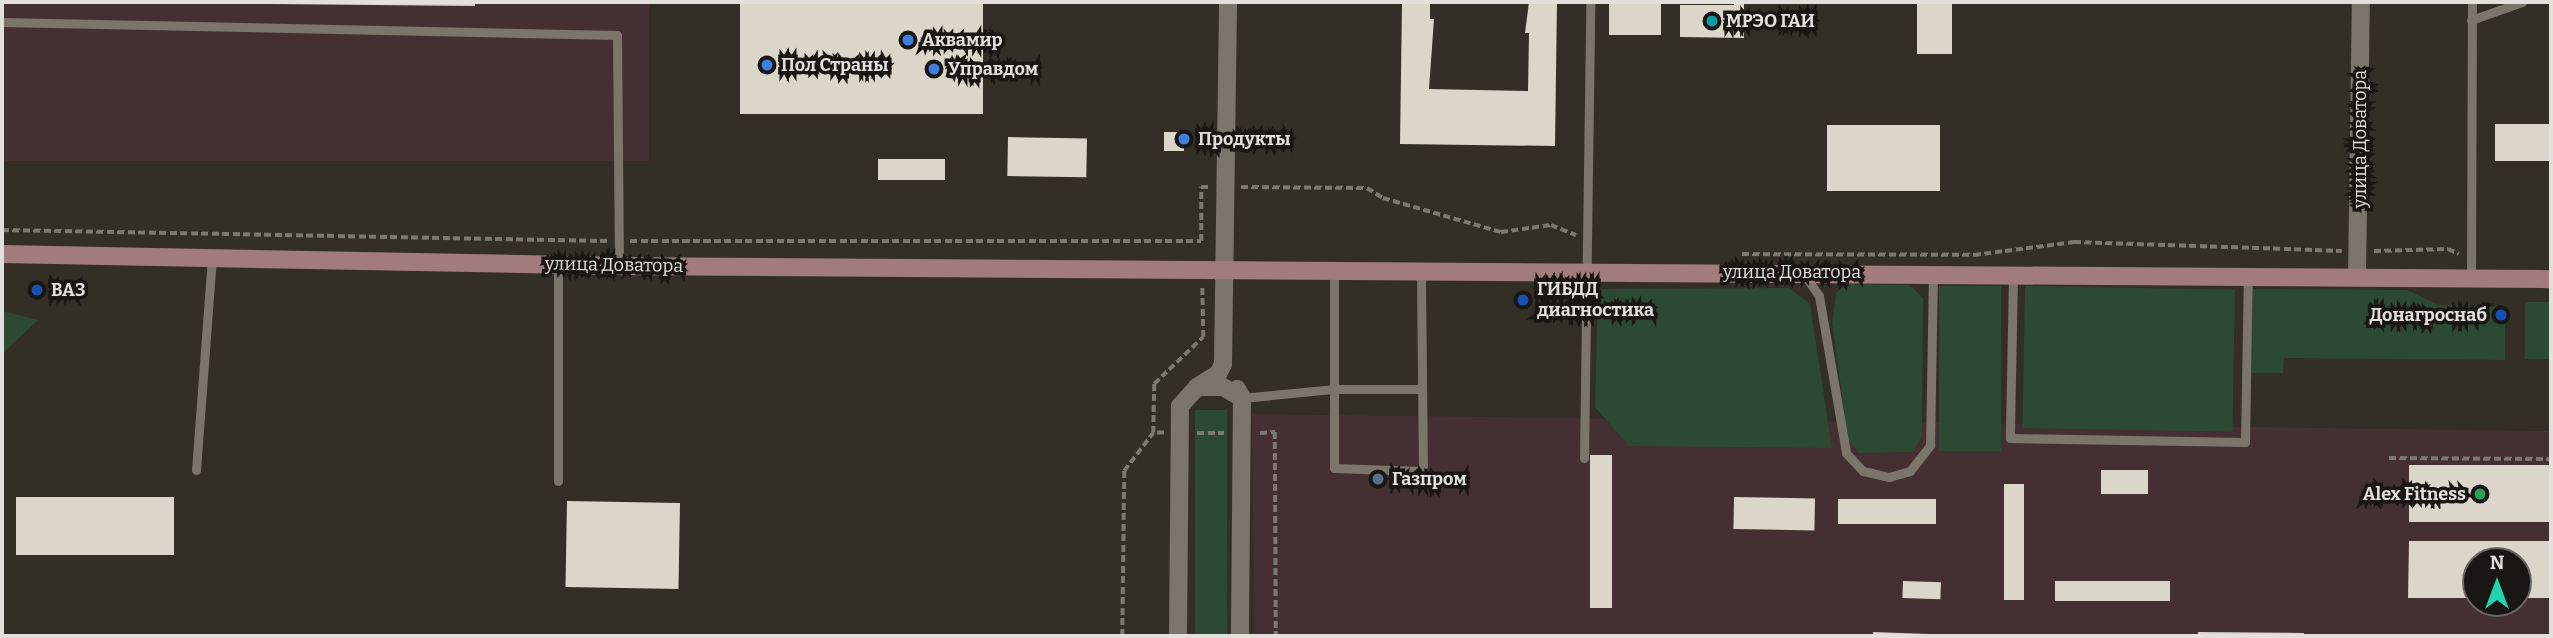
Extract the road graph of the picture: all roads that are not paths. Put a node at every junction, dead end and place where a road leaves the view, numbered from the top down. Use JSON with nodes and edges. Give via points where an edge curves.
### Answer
{"nodes":[{"id":1,"x":1228,"y":2,"type":"edge"},
{"id":2,"x":1590,"y":2,"type":"edge"},
{"id":3,"x":2361,"y":2,"type":"edge"},
{"id":4,"x":2472,"y":2,"type":"edge"},
{"id":5,"x":2522,"y":2,"type":"edge"},
{"id":6,"x":2471,"y":20,"type":"junction"},
{"id":7,"x":2,"y":22,"type":"edge"},
{"id":8,"x":2,"y":254,"type":"edge"},
{"id":9,"x":212,"y":258,"type":"junction"},
{"id":10,"x":558,"y":265,"type":"junction"},
{"id":11,"x":619,"y":266,"type":"junction"},
{"id":12,"x":2471,"y":269,"type":"junction"},
{"id":13,"x":1226,"y":270,"type":"junction"},
{"id":14,"x":1335,"y":270,"type":"junction"},
{"id":15,"x":1420,"y":270,"type":"junction"},
{"id":16,"x":1589,"y":271,"type":"junction"},
{"id":17,"x":1802,"y":272,"type":"junction"},
{"id":18,"x":1933,"y":273,"type":"junction"},
{"id":19,"x":2013,"y":273,"type":"junction"},
{"id":20,"x":2248,"y":276,"type":"junction"},
{"id":21,"x":2357,"y":277,"type":"junction"},
{"id":22,"x":2551,"y":279,"type":"edge"},
{"id":23,"x":1223,"y":364,"type":"junction"},
{"id":24,"x":1198,"y":387,"type":"junction"},
{"id":25,"x":1422,"y":389,"type":"junction"},
{"id":26,"x":1333,"y":390,"type":"junction"},
{"id":27,"x":1242,"y":398,"type":"junction"},
{"id":28,"x":1584,"y":458,"type":"dead end"},
{"id":29,"x":196,"y":470,"type":"dead end"},
{"id":30,"x":558,"y":481,"type":"dead end"},
{"id":31,"x":1178,"y":636,"type":"edge"},
{"id":32,"x":1240,"y":636,"type":"edge"}],
"edges":[{"from":1,"to":13,"type":"street"},
{"from":2,"to":16,"type":"lane"},
{"from":3,"to":21,"type":"street","name":"улица Доватора"},
{"from":4,"to":6,"type":"lane"},
{"from":5,"to":6,"type":"lane"},
{"from":6,"to":12,"type":"lane"},
{"from":7,"to":11,"type":"lane","via":[[617,34]]},
{"from":8,"to":9,"type":"street","name":"улица Доватора"},
{"from":9,"to":10,"type":"street","name":"улица Доватора"},
{"from":9,"to":29,"type":"lane"},
{"from":10,"to":11,"type":"street","name":"улица Доватора"},
{"from":10,"to":30,"type":"lane"},
{"from":11,"to":13,"type":"street","name":"улица Доватора"},
{"from":12,"to":21,"type":"street","name":"улица Доватора"},
{"from":12,"to":22,"type":"street","name":"улица Доватора"},
{"from":13,"to":14,"type":"street","name":"улица Доватора"},
{"from":13,"to":23,"type":"street"},
{"from":14,"to":15,"type":"street","name":"улица Доватора"},
{"from":14,"to":26,"type":"lane"},
{"from":15,"to":16,"type":"street","name":"улица Доватора"},
{"from":15,"to":25,"type":"lane"},
{"from":16,"to":17,"type":"street","name":"улица Доватора"},
{"from":16,"to":28,"type":"lane"},
{"from":17,"to":18,"type":"street","name":"улица Доватора"},
{"from":17,"to":18,"type":"lane","via":[[1819,296],[1846,453],[1863,471],[1889,477],[1910,471],[1930,445]]},
{"from":18,"to":19,"type":"street","name":"улица Доватора"},
{"from":19,"to":20,"type":"street","name":"улица Доватора"},
{"from":19,"to":20,"type":"lane","via":[[2010,438],[2245,442]]},
{"from":20,"to":21,"type":"street","name":"улица Доватора"},
{"from":23,"to":24,"type":"street","via":[[1218,374]]},
{"from":23,"to":27,"type":"street"},
{"from":24,"to":27,"type":"street","via":[[1223,387]]},
{"from":24,"to":31,"type":"street","via":[[1180,406]]},
{"from":25,"to":26,"type":"lane"},
{"from":25,"to":26,"type":"lane","via":[[1423,471],[1334,468]]},
{"from":26,"to":27,"type":"lane"},
{"from":27,"to":32,"type":"street"}]}
